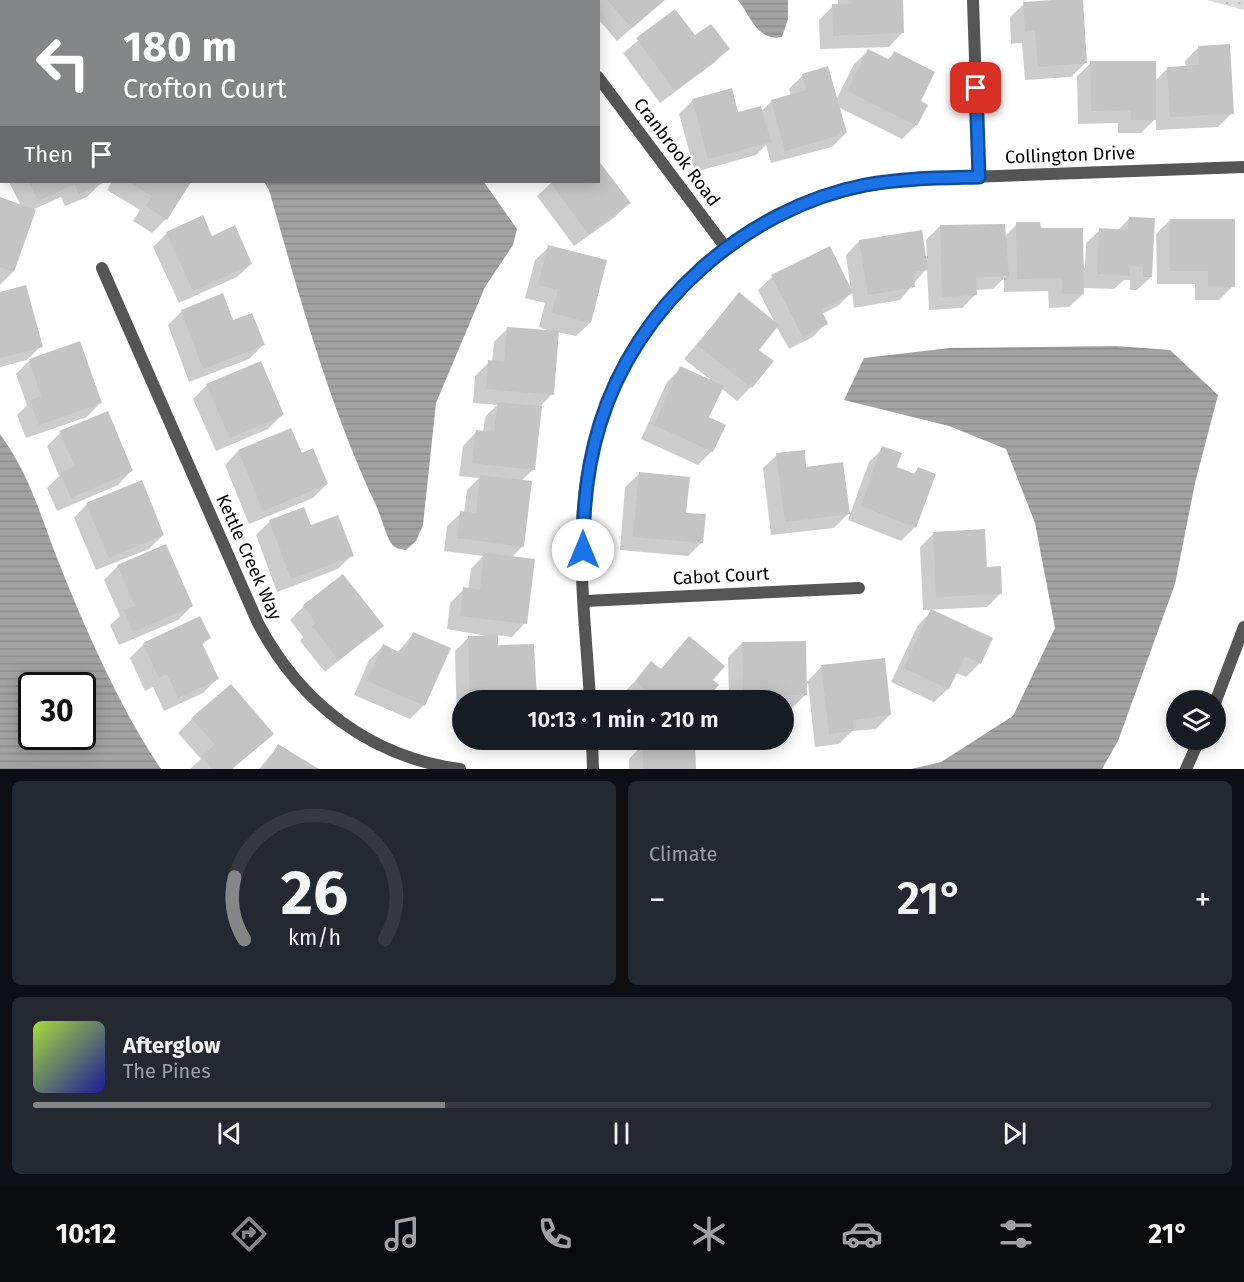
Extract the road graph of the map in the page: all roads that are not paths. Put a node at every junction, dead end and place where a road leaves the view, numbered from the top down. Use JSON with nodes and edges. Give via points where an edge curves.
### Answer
{"nodes":[{"id":1,"x":973,"y":0,"type":"edge"},
{"id":2,"x":600,"y":80,"type":"edge"},
{"id":3,"x":1244,"y":167,"type":"edge"},
{"id":4,"x":979,"y":177,"type":"junction"},
{"id":5,"x":726,"y":248,"type":"junction"},
{"id":6,"x":102,"y":268,"type":"dead end"},
{"id":7,"x":859,"y":588,"type":"dead end"},
{"id":8,"x":585,"y":601,"type":"junction"},
{"id":9,"x":1244,"y":627,"type":"edge"},
{"id":10,"x":589,"y":690,"type":"edge"},
{"id":11,"x":1220,"y":690,"type":"edge"},
{"id":12,"x":592,"y":750,"type":"edge"},
{"id":13,"x":1195,"y":750,"type":"edge"},
{"id":14,"x":460,"y":769,"type":"edge"},
{"id":15,"x":593,"y":769,"type":"edge"},
{"id":16,"x":1186,"y":769,"type":"edge"}],
"edges":[{"from":1,"to":4,"type":"street"},
{"from":2,"to":5,"type":"street","name":"Cranbrook Road"},
{"from":3,"to":4,"type":"street","name":"Collington Drive"},
{"from":4,"to":5,"type":"street","name":"Collington Drive","via":[[912,179],[864,186],[817,199],[773,218]]},
{"from":5,"to":8,"type":"street","name":"Collington Drive","via":[[694,274],[642,336],[618,378],[600,423],[588,470],[583,518]]},
{"from":6,"to":14,"type":"street","name":"Kettle Creek Way","via":[[258,623],[286,670],[310,698],[352,731],[401,756]]},
{"from":7,"to":8,"type":"street","name":"Cabot Court"},
{"from":8,"to":10,"type":"street","name":"Collington Drive"},
{"from":9,"to":11,"type":"street"},
{"from":12,"to":15,"type":"street"},
{"from":13,"to":16,"type":"street"}]}
